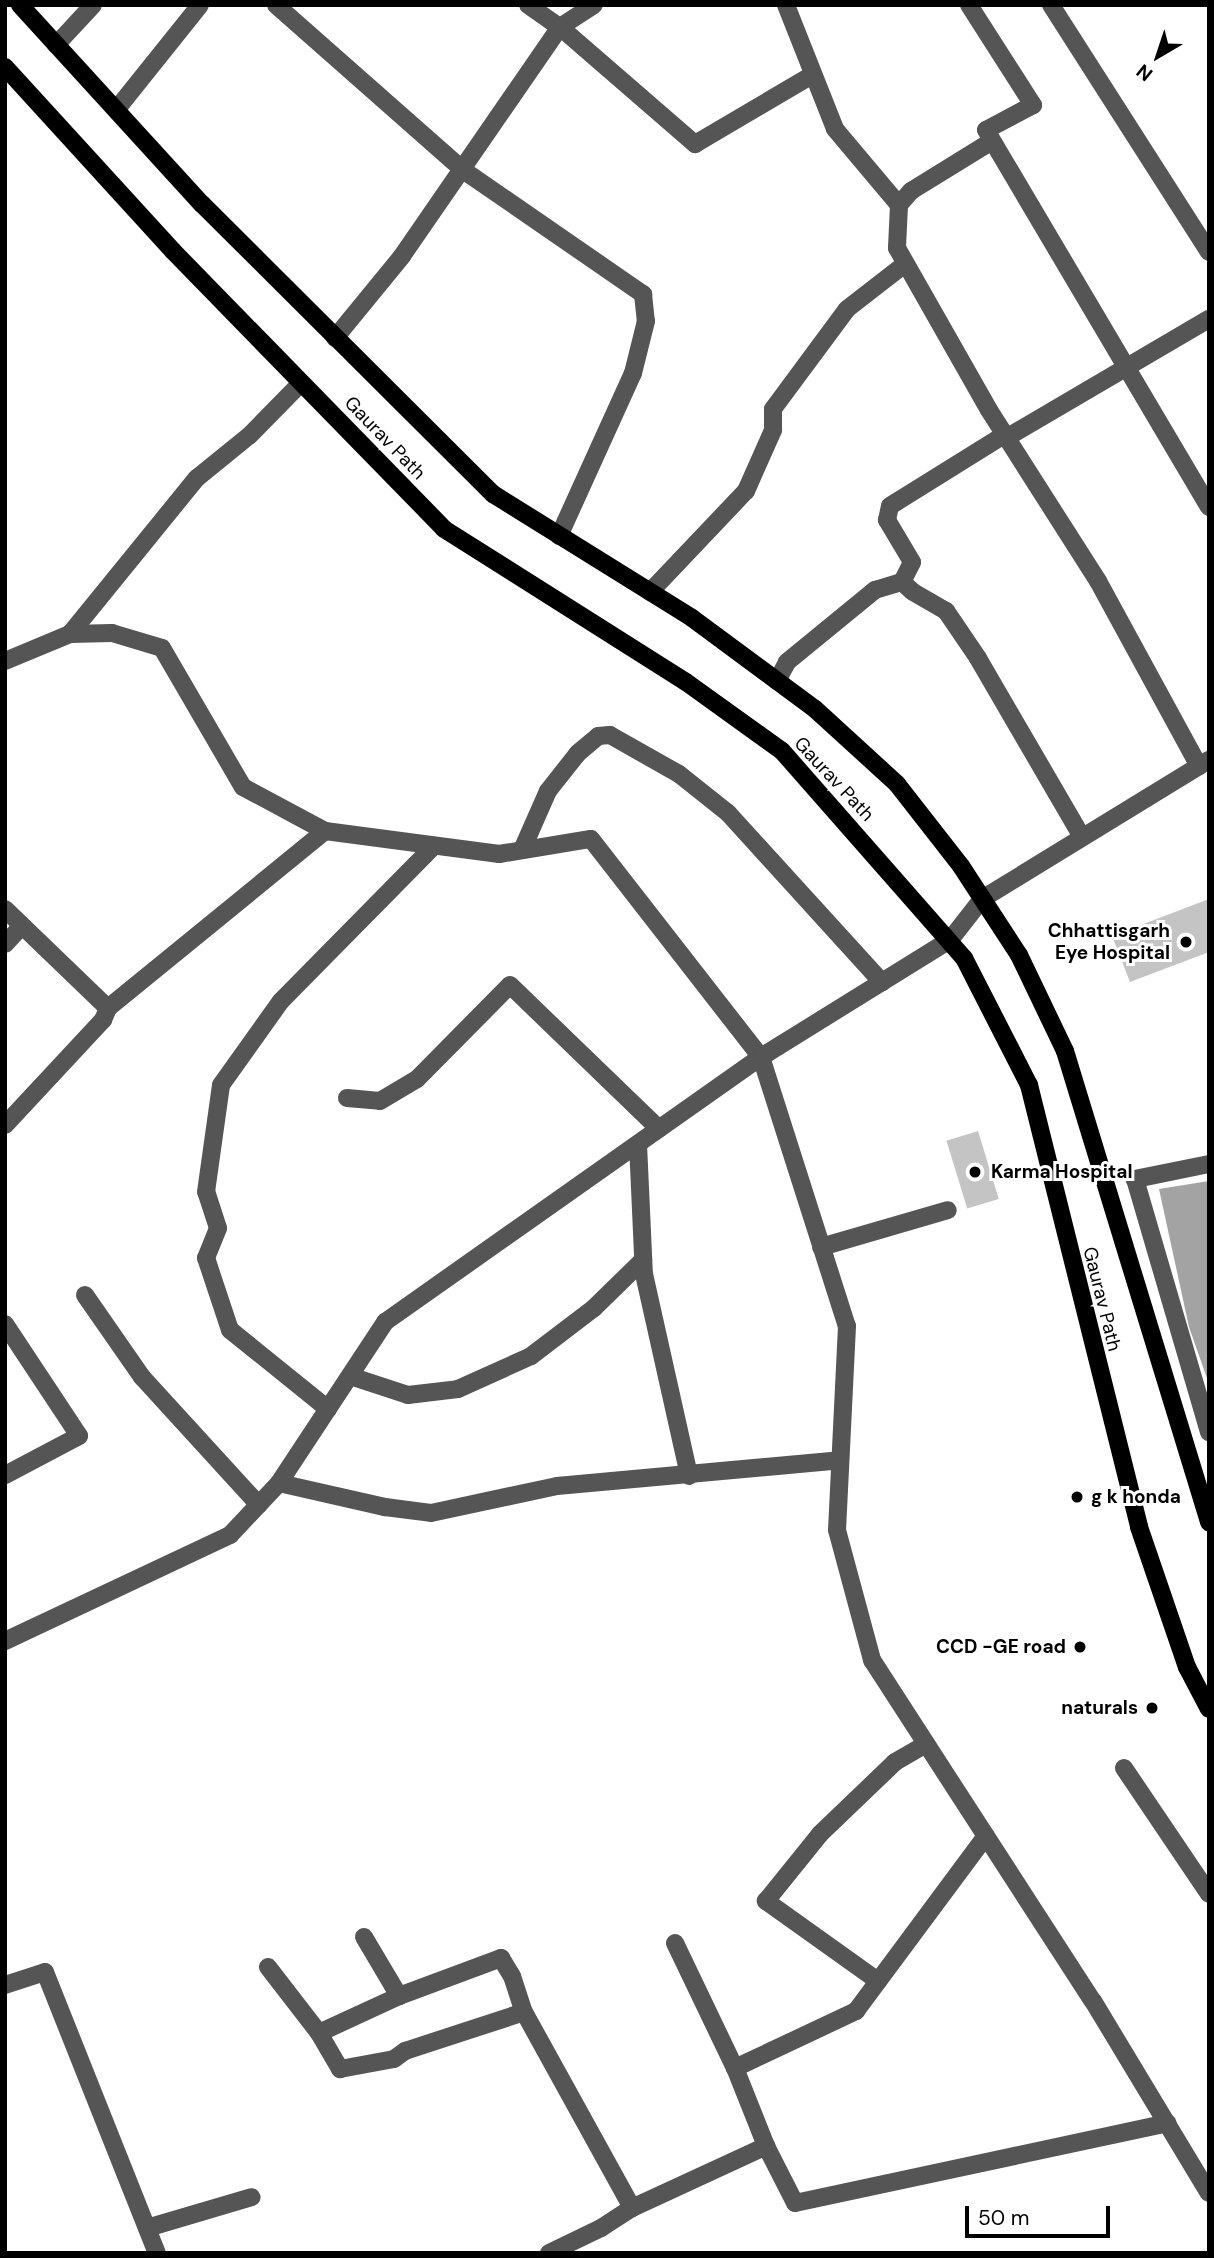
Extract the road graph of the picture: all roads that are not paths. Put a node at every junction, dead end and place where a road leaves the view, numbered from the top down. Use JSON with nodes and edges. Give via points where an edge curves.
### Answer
{"nodes":[{"id":1,"x":20,"y":5,"type":"edge"},
{"id":2,"x":93,"y":5,"type":"edge"},
{"id":3,"x":200,"y":5,"type":"edge"},
{"id":4,"x":276,"y":5,"type":"edge"},
{"id":5,"x":528,"y":5,"type":"edge"},
{"id":6,"x":594,"y":5,"type":"edge"},
{"id":7,"x":786,"y":5,"type":"edge"},
{"id":8,"x":969,"y":5,"type":"edge"},
{"id":9,"x":1051,"y":5,"type":"edge"},
{"id":10,"x":560,"y":27,"type":"junction"},
{"id":11,"x":56,"y":45,"type":"junction"},
{"id":12,"x":5,"y":67,"type":"edge"},
{"id":13,"x":812,"y":75,"type":"junction"},
{"id":14,"x":116,"y":110,"type":"junction"},
{"id":15,"x":992,"y":141,"type":"junction"},
{"id":16,"x":463,"y":170,"type":"junction"},
{"id":17,"x":899,"y":205,"type":"junction"},
{"id":18,"x":1209,"y":252,"type":"edge"},
{"id":19,"x":905,"y":264,"type":"junction"},
{"id":20,"x":1209,"y":319,"type":"edge"},
{"id":21,"x":335,"y":338,"type":"junction"},
{"id":22,"x":1126,"y":367,"type":"junction"},
{"id":23,"x":301,"y":383,"type":"junction"},
{"id":24,"x":1004,"y":435,"type":"junction"},
{"id":25,"x":1209,"y":507,"type":"edge"},
{"id":26,"x":559,"y":536,"type":"junction"},
{"id":27,"x":902,"y":582,"type":"junction"},
{"id":28,"x":650,"y":592,"type":"junction"},
{"id":29,"x":70,"y":634,"type":"junction"},
{"id":30,"x":5,"y":661,"type":"edge"},
{"id":31,"x":777,"y":681,"type":"junction"},
{"id":32,"x":1204,"y":763,"type":"edge"},
{"id":33,"x":325,"y":831,"type":"junction"},
{"id":34,"x":1082,"y":837,"type":"junction"},
{"id":35,"x":434,"y":846,"type":"junction"},
{"id":36,"x":522,"y":850,"type":"junction"},
{"id":37,"x":982,"y":899,"type":"junction"},
{"id":38,"x":5,"y":909,"type":"edge"},
{"id":39,"x":22,"y":926,"type":"junction"},
{"id":40,"x":950,"y":940,"type":"junction"},
{"id":41,"x":5,"y":944,"type":"edge"},
{"id":42,"x":882,"y":982,"type":"junction"},
{"id":43,"x":108,"y":1008,"type":"junction"},
{"id":44,"x":761,"y":1057,"type":"junction"},
{"id":45,"x":347,"y":1098,"type":"dead end"},
{"id":46,"x":5,"y":1125,"type":"edge"},
{"id":47,"x":659,"y":1129,"type":"junction"},
{"id":48,"x":638,"y":1144,"type":"junction"},
{"id":49,"x":1209,"y":1164,"type":"edge"},
{"id":50,"x":948,"y":1210,"type":"dead end"},
{"id":51,"x":821,"y":1247,"type":"junction"},
{"id":52,"x":643,"y":1260,"type":"junction"},
{"id":53,"x":85,"y":1295,"type":"dead end"},
{"id":54,"x":5,"y":1324,"type":"edge"},
{"id":55,"x":349,"y":1376,"type":"junction"},
{"id":56,"x":328,"y":1409,"type":"junction"},
{"id":57,"x":1209,"y":1432,"type":"edge"},
{"id":58,"x":840,"y":1460,"type":"junction"},
{"id":59,"x":5,"y":1475,"type":"edge"},
{"id":60,"x":689,"y":1476,"type":"junction"},
{"id":61,"x":279,"y":1483,"type":"junction"},
{"id":62,"x":259,"y":1504,"type":"junction"},
{"id":63,"x":1209,"y":1522,"type":"edge"},
{"id":64,"x":5,"y":1641,"type":"edge"},
{"id":65,"x":1209,"y":1709,"type":"edge"},
{"id":66,"x":926,"y":1744,"type":"junction"},
{"id":67,"x":1124,"y":1768,"type":"dead end"},
{"id":68,"x":986,"y":1836,"type":"junction"},
{"id":69,"x":1209,"y":1894,"type":"edge"},
{"id":70,"x":364,"y":1937,"type":"dead end"},
{"id":71,"x":675,"y":1943,"type":"dead end"},
{"id":72,"x":268,"y":1967,"type":"dead end"},
{"id":73,"x":878,"y":1981,"type":"junction"},
{"id":74,"x":5,"y":1985,"type":"edge"},
{"id":75,"x":399,"y":1996,"type":"junction"},
{"id":76,"x":524,"y":2012,"type":"junction"},
{"id":77,"x":319,"y":2033,"type":"junction"},
{"id":78,"x":734,"y":2068,"type":"junction"},
{"id":79,"x":1167,"y":2123,"type":"junction"},
{"id":80,"x":766,"y":2146,"type":"junction"},
{"id":81,"x":1209,"y":2193,"type":"edge"},
{"id":82,"x":252,"y":2197,"type":"dead end"},
{"id":83,"x":632,"y":2208,"type":"junction"},
{"id":84,"x":147,"y":2228,"type":"junction"},
{"id":85,"x":157,"y":2253,"type":"edge"},
{"id":86,"x":549,"y":2253,"type":"edge"}],
"edges":[{"from":1,"to":11,"type":"main road"},
{"from":2,"to":11,"type":"street"},
{"from":3,"to":14,"type":"street"},
{"from":4,"to":16,"type":"street"},
{"from":5,"to":10,"type":"street"},
{"from":6,"to":10,"type":"street"},
{"from":7,"to":13,"type":"street"},
{"from":8,"to":15,"type":"street","via":[[1033,105],[986,130]]},
{"from":9,"to":18,"type":"street"},
{"from":10,"to":13,"type":"street","via":[[695,145]]},
{"from":10,"to":16,"type":"street"},
{"from":11,"to":14,"type":"main road"},
{"from":12,"to":23,"type":"main road","name":"Gaurav Path"},
{"from":13,"to":17,"type":"street","via":[[835,129]]},
{"from":14,"to":21,"type":"main road"},
{"from":15,"to":17,"type":"street","via":[[912,191]]},
{"from":15,"to":22,"type":"street"},
{"from":16,"to":21,"type":"street","via":[[402,256]]},
{"from":16,"to":26,"type":"street","via":[[643,294],[646,321],[633,373]]},
{"from":17,"to":19,"type":"street","via":[[897,248]]},
{"from":19,"to":24,"type":"street"},
{"from":19,"to":28,"type":"street","via":[[847,310],[773,409],[773,430],[746,491]]},
{"from":20,"to":22,"type":"street"},
{"from":21,"to":26,"type":"main road","via":[[493,494]]},
{"from":22,"to":24,"type":"street"},
{"from":22,"to":25,"type":"street"},
{"from":23,"to":29,"type":"street","via":[[250,435],[197,478]]},
{"from":23,"to":40,"type":"main road","name":"Gaurav Path","via":[[444,529],[686,682],[782,751]]},
{"from":24,"to":27,"type":"street","via":[[890,506],[887,520],[912,562]]},
{"from":24,"to":32,"type":"street","via":[[1098,581]]},
{"from":26,"to":28,"type":"main road"},
{"from":27,"to":31,"type":"street","via":[[875,590],[787,662]]},
{"from":27,"to":34,"type":"street","via":[[946,611]]},
{"from":28,"to":31,"type":"main road"},
{"from":29,"to":30,"type":"street"},
{"from":29,"to":33,"type":"street","via":[[112,633],[162,648],[243,787]]},
{"from":31,"to":37,"type":"main road","via":[[815,709],[897,784]]},
{"from":32,"to":34,"type":"street"},
{"from":33,"to":35,"type":"street"},
{"from":33,"to":43,"type":"street"},
{"from":34,"to":37,"type":"street"},
{"from":35,"to":36,"type":"street","via":[[499,854]]},
{"from":35,"to":56,"type":"street","via":[[281,1001],[221,1086],[206,1192],[218,1228],[206,1258],[230,1330]]},
{"from":36,"to":42,"type":"street","via":[[548,791],[578,753],[598,736],[610,735],[679,774],[728,813]]},
{"from":36,"to":44,"type":"street","via":[[590,839]]},
{"from":37,"to":40,"type":"street"},
{"from":37,"to":63,"type":"main road","via":[[1018,955],[1065,1051]]},
{"from":38,"to":39,"type":"street"},
{"from":39,"to":41,"type":"street"},
{"from":39,"to":43,"type":"street"},
{"from":40,"to":42,"type":"street"},
{"from":40,"to":65,"type":"main road","name":"Gaurav Path","via":[[964,958],[1029,1085],[1139,1527],[1187,1667]]},
{"from":42,"to":44,"type":"street"},
{"from":43,"to":46,"type":"street","via":[[103,1020]]},
{"from":44,"to":47,"type":"street"},
{"from":44,"to":51,"type":"street"},
{"from":45,"to":47,"type":"street","via":[[380,1101],[416,1079],[510,985]]},
{"from":47,"to":48,"type":"street"},
{"from":48,"to":52,"type":"street"},
{"from":48,"to":55,"type":"street","via":[[385,1322]]},
{"from":49,"to":57,"type":"street","via":[[1135,1179]]},
{"from":50,"to":51,"type":"street"},
{"from":51,"to":58,"type":"street","via":[[846,1326]]},
{"from":52,"to":55,"type":"street","via":[[594,1308],[531,1356],[458,1389],[408,1395]]},
{"from":52,"to":60,"type":"street"},
{"from":53,"to":62,"type":"street","via":[[142,1377]]},
{"from":54,"to":59,"type":"street","via":[[79,1436]]},
{"from":55,"to":56,"type":"street"},
{"from":56,"to":61,"type":"street"},
{"from":58,"to":60,"type":"street"},
{"from":58,"to":66,"type":"street","via":[[837,1530],[872,1660]]},
{"from":60,"to":61,"type":"street","via":[[557,1486],[431,1513]]},
{"from":61,"to":62,"type":"street"},
{"from":62,"to":64,"type":"street","via":[[230,1535]]},
{"from":66,"to":68,"type":"street"},
{"from":66,"to":73,"type":"street","via":[[895,1762],[820,1834],[766,1901]]},
{"from":67,"to":69,"type":"street"},
{"from":68,"to":73,"type":"street"},
{"from":68,"to":79,"type":"street"},
{"from":70,"to":75,"type":"street"},
{"from":71,"to":78,"type":"street"},
{"from":72,"to":77,"type":"street"},
{"from":73,"to":78,"type":"street","via":[[856,2011]]},
{"from":74,"to":84,"type":"street","via":[[45,1972]]},
{"from":75,"to":76,"type":"street","via":[[501,1958]]},
{"from":75,"to":77,"type":"street"},
{"from":76,"to":77,"type":"street","via":[[405,2051],[394,2059],[340,2069]]},
{"from":76,"to":83,"type":"street"},
{"from":78,"to":80,"type":"street"},
{"from":79,"to":80,"type":"street","via":[[795,2203]]},
{"from":79,"to":81,"type":"street"},
{"from":80,"to":83,"type":"street"},
{"from":82,"to":84,"type":"street"},
{"from":83,"to":86,"type":"street"},
{"from":84,"to":85,"type":"street"}]}
